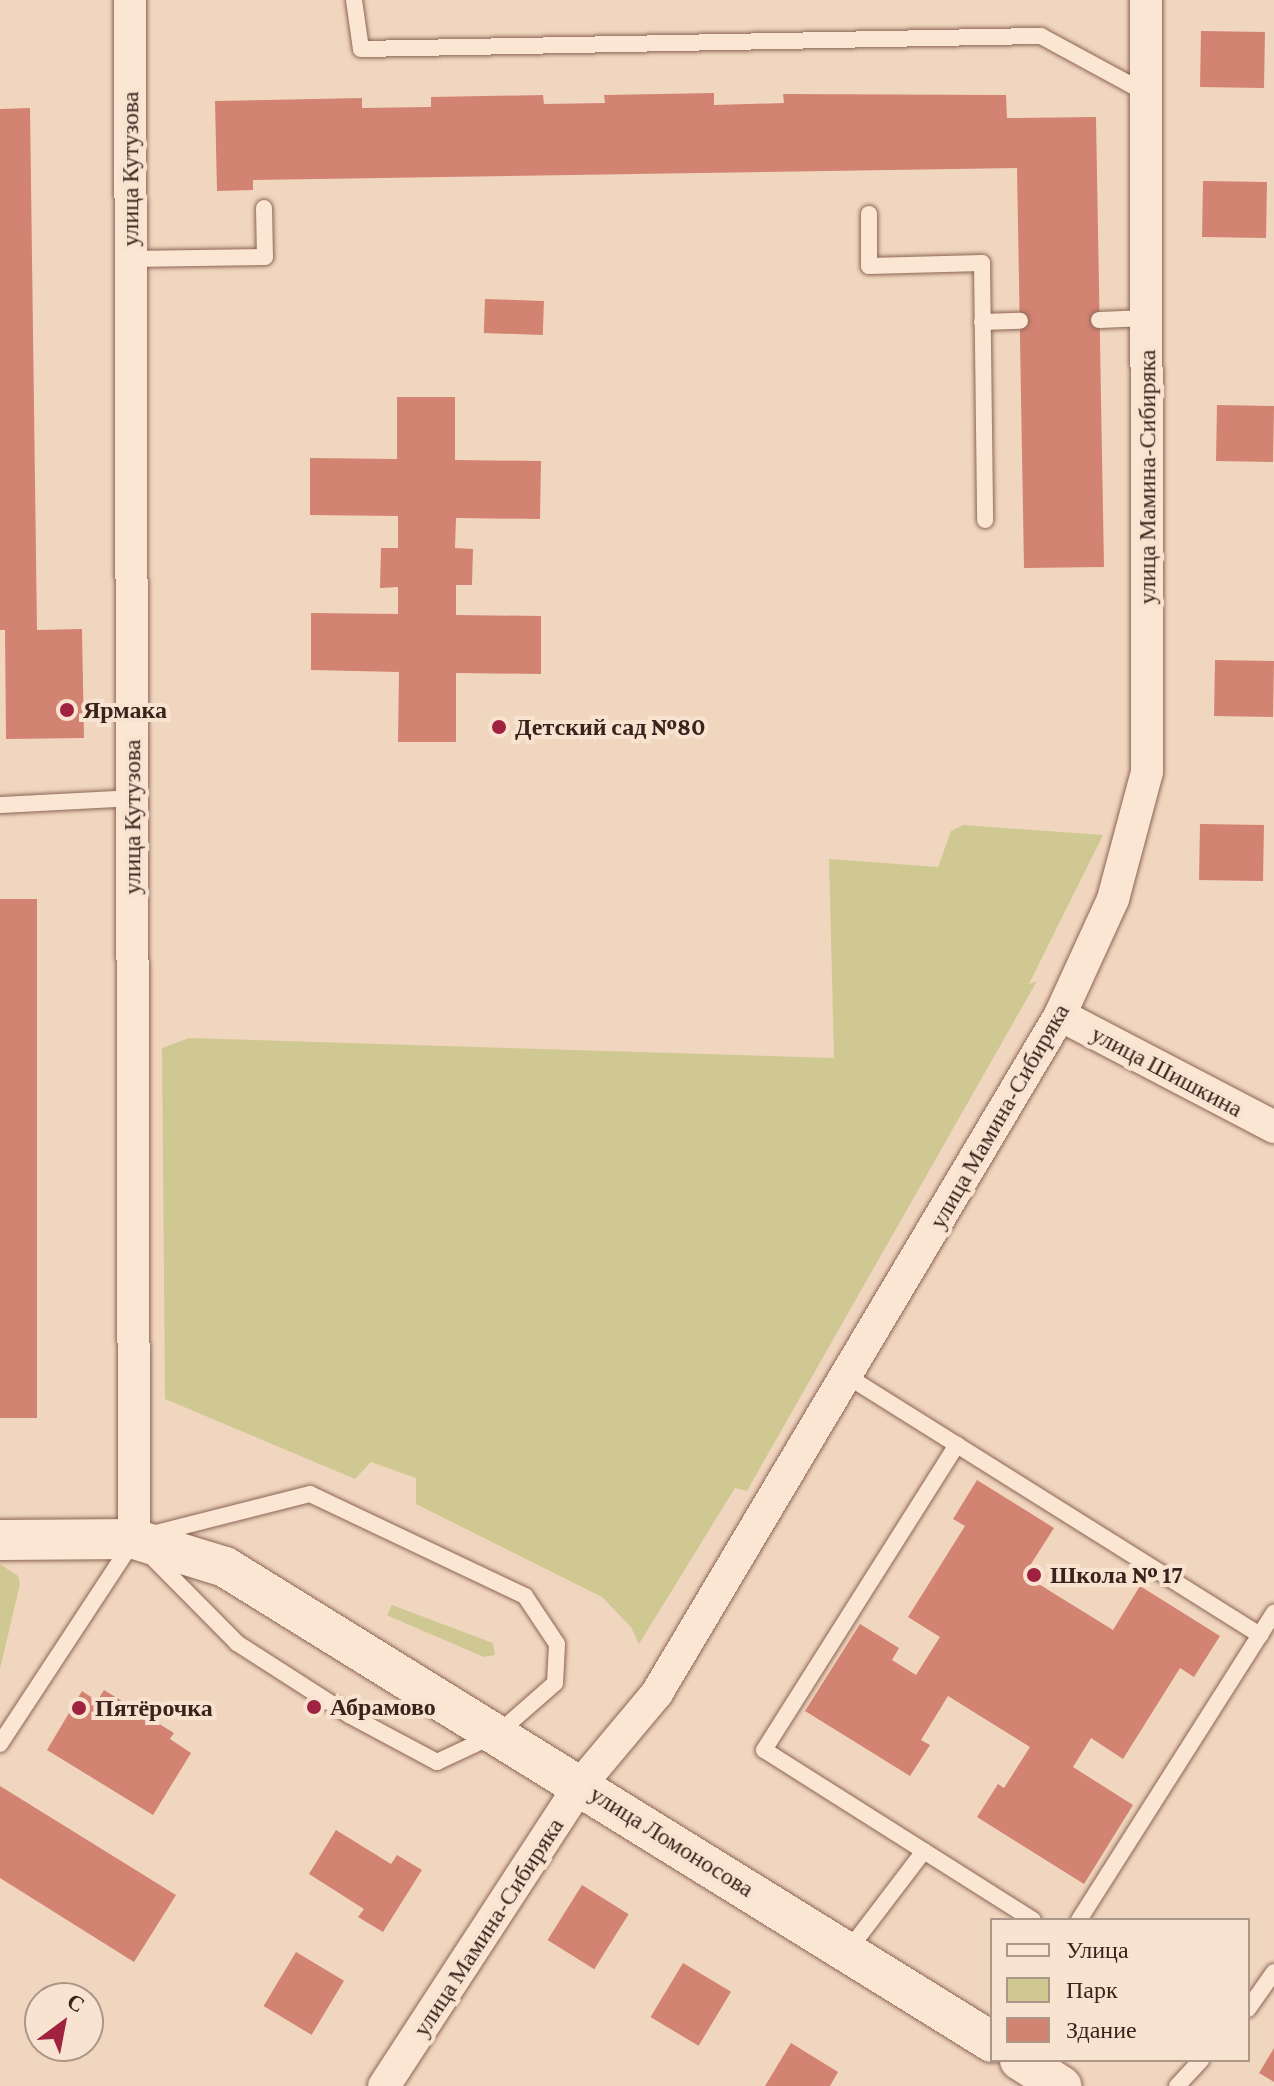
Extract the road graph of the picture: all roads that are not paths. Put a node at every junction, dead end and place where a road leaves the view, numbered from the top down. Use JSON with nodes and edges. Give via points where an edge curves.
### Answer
{"nodes":[{"id":1,"x":130,"y":0,"type":"edge"},
{"id":2,"x":354,"y":0,"type":"edge"},
{"id":3,"x":1146,"y":0,"type":"edge"},
{"id":4,"x":1146,"y":93,"type":"junction"},
{"id":5,"x":264,"y":208,"type":"dead end"},
{"id":6,"x":869,"y":214,"type":"dead end"},
{"id":7,"x":131,"y":259,"type":"junction"},
{"id":8,"x":1147,"y":318,"type":"junction"},
{"id":9,"x":1099,"y":320,"type":"dead end"},
{"id":10,"x":1020,"y":321,"type":"dead end"},
{"id":11,"x":982,"y":322,"type":"junction"},
{"id":12,"x":985,"y":520,"type":"dead end"},
{"id":13,"x":132,"y":798,"type":"junction"},
{"id":14,"x":0,"y":805,"type":"edge"},
{"id":15,"x":1060,"y":1015,"type":"junction"},
{"id":16,"x":1274,"y":1127,"type":"edge"},
{"id":17,"x":847,"y":1376,"type":"junction"},
{"id":18,"x":957,"y":1445,"type":"junction"},
{"id":19,"x":134,"y":1539,"type":"junction"},
{"id":20,"x":0,"y":1540,"type":"edge"},
{"id":21,"x":1274,"y":1613,"type":"edge"},
{"id":22,"x":1260,"y":1635,"type":"junction"},
{"id":23,"x":497,"y":1734,"type":"junction"},
{"id":24,"x":0,"y":1744,"type":"edge"},
{"id":25,"x":581,"y":1784,"type":"junction"},
{"id":26,"x":924,"y":1851,"type":"junction"},
{"id":27,"x":1030,"y":1918,"type":"edge"},
{"id":28,"x":1080,"y":1918,"type":"edge"},
{"id":29,"x":847,"y":1952,"type":"junction"},
{"id":30,"x":1274,"y":1972,"type":"edge"},
{"id":31,"x":1250,"y":2006,"type":"edge"},
{"id":32,"x":990,"y":2041,"type":"edge"},
{"id":33,"x":1023,"y":2062,"type":"edge"},
{"id":34,"x":1199,"y":2062,"type":"edge"},
{"id":35,"x":384,"y":2086,"type":"edge"},
{"id":36,"x":1061,"y":2086,"type":"edge"},
{"id":37,"x":1177,"y":2086,"type":"edge"}],
"edges":[{"from":1,"to":7,"type":"street","name":"улица Кутузова"},
{"from":2,"to":4,"type":"lane","via":[[361,49],[1041,36]]},
{"from":3,"to":4,"type":"street","name":"улица Мамина-Сибиряка"},
{"from":4,"to":8,"type":"street","name":"улица Мамина-Сибиряка"},
{"from":5,"to":7,"type":"lane","via":[[265,257]]},
{"from":6,"to":11,"type":"lane","via":[[869,266],[982,263]]},
{"from":7,"to":13,"type":"street","name":"улица Кутузова"},
{"from":8,"to":9,"type":"lane"},
{"from":8,"to":15,"type":"street","name":"улица Мамина-Сибиряка","via":[[1147,772],[1113,899]]},
{"from":10,"to":11,"type":"lane"},
{"from":11,"to":12,"type":"lane"},
{"from":13,"to":14,"type":"lane"},
{"from":13,"to":19,"type":"street","name":"улица Кутузова"},
{"from":15,"to":16,"type":"street","name":"улица Шишкина"},
{"from":15,"to":17,"type":"street","name":"улица Мамина-Сибиряка"},
{"from":17,"to":18,"type":"lane"},
{"from":17,"to":25,"type":"street","name":"улица Мамина-Сибиряка","via":[[657,1693]]},
{"from":18,"to":22,"type":"lane"},
{"from":18,"to":26,"type":"lane","via":[[764,1750]]},
{"from":19,"to":20,"type":"street","name":"улица Ломоносова"},
{"from":19,"to":23,"type":"street","name":"улица Ломоносова","via":[[225,1567]]},
{"from":19,"to":23,"type":"lane","via":[[237,1643],[361,1722],[437,1762]]},
{"from":19,"to":23,"type":"lane","via":[[310,1494],[525,1596],[557,1644],[555,1683]]},
{"from":19,"to":24,"type":"lane"},
{"from":21,"to":22,"type":"lane"},
{"from":22,"to":28,"type":"lane"},
{"from":23,"to":25,"type":"street","name":"улица Ломоносова"},
{"from":25,"to":29,"type":"street","name":"улица Ломоносова"},
{"from":25,"to":35,"type":"street","name":"улица Мамина-Сибиряка"},
{"from":26,"to":27,"type":"lane"},
{"from":26,"to":29,"type":"lane"},
{"from":29,"to":32,"type":"street","name":"улица Ломоносова"},
{"from":30,"to":31,"type":"lane"},
{"from":33,"to":36,"type":"street"},
{"from":34,"to":37,"type":"lane"}]}
